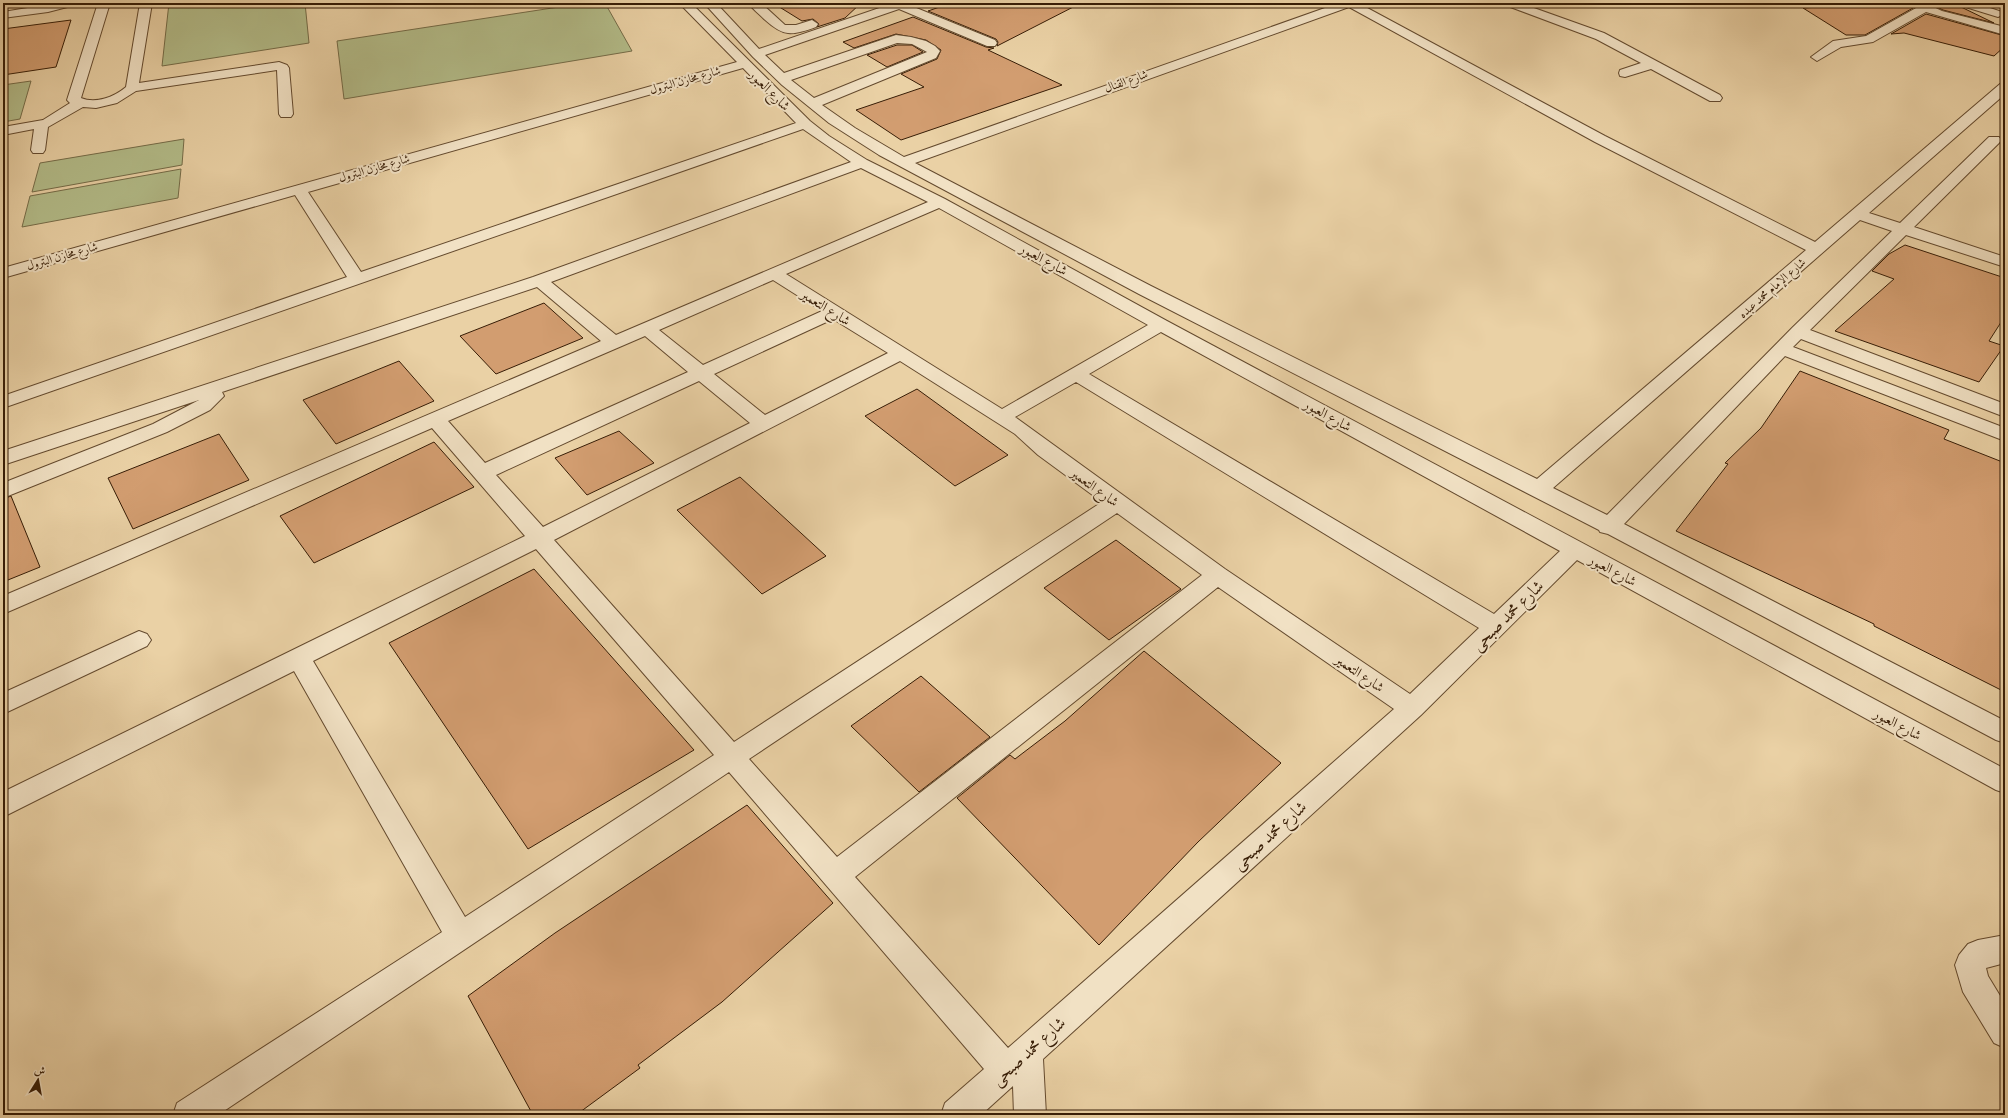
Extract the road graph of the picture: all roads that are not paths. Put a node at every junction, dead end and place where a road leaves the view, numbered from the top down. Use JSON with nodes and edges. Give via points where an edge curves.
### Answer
{"nodes":[{"id":1,"x":71,"y":3,"type":"edge"},
{"id":2,"x":104,"y":3,"type":"edge"},
{"id":3,"x":146,"y":3,"type":"edge"},
{"id":4,"x":685,"y":3,"type":"edge"},
{"id":5,"x":876,"y":3,"type":"edge"},
{"id":6,"x":1349,"y":3,"type":"edge"},
{"id":7,"x":1994,"y":3,"type":"edge"},
{"id":8,"x":751,"y":4,"type":"edge"},
{"id":9,"x":902,"y":4,"type":"edge"},
{"id":10,"x":1920,"y":5,"type":"edge"},
{"id":11,"x":2005,"y":6,"type":"edge"},
{"id":12,"x":719,"y":7,"type":"edge"},
{"id":13,"x":1964,"y":7,"type":"edge"},
{"id":14,"x":1509,"y":8,"type":"edge"},
{"id":15,"x":3,"y":14,"type":"edge"},
{"id":16,"x":2005,"y":16,"type":"edge"},
{"id":17,"x":2005,"y":31,"type":"edge"},
{"id":18,"x":1600,"y":36,"type":"junction"},
{"id":19,"x":795,"y":41,"type":"junction"},
{"id":20,"x":1580,"y":41,"type":"dead end"},
{"id":21,"x":991,"y":43,"type":"dead end"},
{"id":22,"x":808,"y":48,"type":"dead end"},
{"id":23,"x":820,"y":54,"type":"dead end"},
{"id":24,"x":849,"y":55,"type":"junction"},
{"id":25,"x":1817,"y":57,"type":"dead end"},
{"id":26,"x":751,"y":59,"type":"junction"},
{"id":27,"x":833,"y":61,"type":"junction"},
{"id":28,"x":1652,"y":64,"type":"junction"},
{"id":29,"x":1625,"y":72,"type":"dead end"},
{"id":30,"x":888,"y":73,"type":"junction"},
{"id":31,"x":783,"y":78,"type":"junction"},
{"id":32,"x":2005,"y":87,"type":"edge"},
{"id":33,"x":132,"y":88,"type":"junction"},
{"id":34,"x":1715,"y":98,"type":"dead end"},
{"id":35,"x":80,"y":103,"type":"junction"},
{"id":36,"x":814,"y":103,"type":"junction"},
{"id":37,"x":286,"y":114,"type":"dead end"},
{"id":38,"x":42,"y":124,"type":"junction"},
{"id":39,"x":805,"y":124,"type":"junction"},
{"id":40,"x":3,"y":131,"type":"edge"},
{"id":41,"x":1981,"y":136,"type":"edge"},
{"id":42,"x":38,"y":150,"type":"dead end"},
{"id":43,"x":903,"y":162,"type":"junction"},
{"id":44,"x":862,"y":163,"type":"junction"},
{"id":45,"x":299,"y":189,"type":"junction"},
{"id":46,"x":940,"y":202,"type":"junction"},
{"id":47,"x":1857,"y":214,"type":"junction"},
{"id":48,"x":1903,"y":229,"type":"junction"},
{"id":49,"x":1817,"y":249,"type":"junction"},
{"id":50,"x":2005,"y":262,"type":"edge"},
{"id":51,"x":3,"y":273,"type":"edge"},
{"id":52,"x":773,"y":274,"type":"junction"},
{"id":53,"x":357,"y":279,"type":"junction"},
{"id":54,"x":539,"y":281,"type":"junction"},
{"id":55,"x":1145,"y":290,"type":"junction"},
{"id":56,"x":1123,"y":303,"type":"junction"},
{"id":57,"x":834,"y":312,"type":"junction"},
{"id":58,"x":1161,"y":325,"type":"junction"},
{"id":59,"x":1218,"y":327,"type":"junction"},
{"id":60,"x":646,"y":328,"type":"junction"},
{"id":61,"x":1798,"y":332,"type":"junction"},
{"id":62,"x":614,"y":342,"type":"junction"},
{"id":63,"x":1195,"y":342,"type":"junction"},
{"id":64,"x":1782,"y":349,"type":"junction"},
{"id":65,"x":900,"y":354,"type":"junction"},
{"id":66,"x":701,"y":372,"type":"junction"},
{"id":67,"x":1076,"y":374,"type":"junction"},
{"id":68,"x":227,"y":385,"type":"junction"},
{"id":69,"x":3,"y":402,"type":"edge"},
{"id":70,"x":2005,"y":411,"type":"edge"},
{"id":71,"x":1001,"y":417,"type":"junction"},
{"id":72,"x":436,"y":419,"type":"junction"},
{"id":73,"x":764,"y":424,"type":"junction"},
{"id":74,"x":2005,"y":435,"type":"edge"},
{"id":75,"x":3,"y":458,"type":"edge"},
{"id":76,"x":482,"y":473,"type":"junction"},
{"id":77,"x":1539,"y":489,"type":"junction"},
{"id":78,"x":3,"y":491,"type":"edge"},
{"id":79,"x":1116,"y":503,"type":"junction"},
{"id":80,"x":1608,"y":527,"type":"junction"},
{"id":81,"x":540,"y":538,"type":"junction"},
{"id":82,"x":1575,"y":549,"type":"junction"},
{"id":83,"x":1216,"y":575,"type":"junction"},
{"id":84,"x":3,"y":605,"type":"edge"},
{"id":85,"x":1495,"y":626,"type":"junction"},
{"id":86,"x":139,"y":640,"type":"dead end"},
{"id":87,"x":299,"y":658,"type":"junction"},
{"id":88,"x":3,"y":704,"type":"edge"},
{"id":89,"x":1412,"y":708,"type":"junction"},
{"id":90,"x":2005,"y":733,"type":"edge"},
{"id":91,"x":731,"y":757,"type":"junction"},
{"id":92,"x":2005,"y":782,"type":"edge"},
{"id":93,"x":3,"y":805,"type":"edge"},
{"id":94,"x":836,"y":875,"type":"junction"},
{"id":95,"x":460,"y":936,"type":"junction"},
{"id":96,"x":2005,"y":949,"type":"edge"},
{"id":97,"x":2005,"y":1032,"type":"edge"},
{"id":98,"x":1017,"y":1061,"type":"junction"},
{"id":99,"x":189,"y":1115,"type":"edge"},
{"id":100,"x":958,"y":1115,"type":"edge"},
{"id":101,"x":1030,"y":1115,"type":"edge"}],
"edges":[{"from":1,"to":15,"type":"street","via":[[48,9]]},
{"from":2,"to":35,"type":"street","via":[[74,100]]},
{"from":3,"to":33,"type":"street"},
{"from":4,"to":26,"type":"street","name":"شارع العبور"},
{"from":5,"to":8,"type":"street","via":[[790,30],[781,28]]},
{"from":6,"to":43,"type":"street","name":"شارع القنال"},
{"from":6,"to":49,"type":"street","via":[[1600,138]]},
{"from":7,"to":11,"type":"street"},
{"from":9,"to":19,"type":"street","name":"شارع مخازن البترول"},
{"from":9,"to":21,"type":"street"},
{"from":10,"to":17,"type":"street"},
{"from":10,"to":25,"type":"street","via":[[1870,40],[1837,44]]},
{"from":12,"to":26,"type":"street","name":"شارع العبور"},
{"from":13,"to":16,"type":"street"},
{"from":14,"to":18,"type":"street","via":[[1524,8]]},
{"from":18,"to":20,"type":"street"},
{"from":18,"to":28,"type":"street"},
{"from":19,"to":22,"type":"street"},
{"from":19,"to":26,"type":"street","name":"شارع مخازن البترول"},
{"from":23,"to":27,"type":"street"},
{"from":24,"to":27,"type":"street"},
{"from":24,"to":30,"type":"street"},
{"from":24,"to":30,"type":"street","via":[[901,39],[910,40],[934,51],[932,55]]},
{"from":26,"to":31,"type":"street","name":"شارع العبور"},
{"from":26,"to":39,"type":"street","name":"شارع العبور"},
{"from":26,"to":45,"type":"street","name":"شارع مخازن البترول"},
{"from":27,"to":31,"type":"street"},
{"from":28,"to":29,"type":"street"},
{"from":28,"to":34,"type":"street"},
{"from":30,"to":36,"type":"street"},
{"from":31,"to":36,"type":"street","name":"شارع العبور"},
{"from":32,"to":41,"type":"street","name":"شارع الإمام محمد عبده"},
{"from":33,"to":35,"type":"street","via":[[122,97],[92,104]]},
{"from":33,"to":37,"type":"street","via":[[279,66],[283,68]]},
{"from":35,"to":38,"type":"street"},
{"from":36,"to":43,"type":"street","name":"شارع العبور","via":[[850,131]]},
{"from":38,"to":40,"type":"street"},
{"from":38,"to":42,"type":"street"},
{"from":39,"to":44,"type":"street","name":"شارع العبور"},
{"from":39,"to":53,"type":"street"},
{"from":41,"to":47,"type":"street","name":"شارع الإمام محمد عبده"},
{"from":41,"to":48,"type":"street","name":"شارع الإمام محمد عبده"},
{"from":43,"to":55,"type":"street","name":"شارع العبور"},
{"from":44,"to":46,"type":"street","name":"شارع العبور"},
{"from":44,"to":54,"type":"street"},
{"from":45,"to":51,"type":"street","name":"شارع مخازن البترول"},
{"from":45,"to":53,"type":"street"},
{"from":46,"to":52,"type":"street"},
{"from":46,"to":56,"type":"street","name":"شارع العبور"},
{"from":47,"to":48,"type":"street"},
{"from":47,"to":49,"type":"street","name":"شارع الإمام محمد عبده"},
{"from":48,"to":50,"type":"street"},
{"from":48,"to":61,"type":"street","name":"شارع الإمام محمد عبده"},
{"from":49,"to":77,"type":"street","name":"شارع الإمام محمد عبده"},
{"from":52,"to":57,"type":"street","name":"شارع التعمير"},
{"from":52,"to":60,"type":"street"},
{"from":53,"to":69,"type":"street"},
{"from":54,"to":62,"type":"street"},
{"from":54,"to":68,"type":"street"},
{"from":55,"to":56,"type":"street","via":[[1142,297],[1136,301]]},
{"from":55,"to":59,"type":"street","name":"شارع العبور"},
{"from":56,"to":58,"type":"street","name":"شارع العبور"},
{"from":57,"to":65,"type":"street","name":"شارع التعمير"},
{"from":57,"to":66,"type":"street"},
{"from":58,"to":63,"type":"street","name":"شارع العبور"},
{"from":58,"to":67,"type":"street"},
{"from":59,"to":63,"type":"street","via":[[1198,330],[1192,339]]},
{"from":59,"to":77,"type":"street","name":"شارع العبور"},
{"from":60,"to":62,"type":"street"},
{"from":60,"to":66,"type":"street"},
{"from":61,"to":64,"type":"street","name":"شارع الإمام محمد عبده"},
{"from":61,"to":70,"type":"street"},
{"from":62,"to":72,"type":"street"},
{"from":63,"to":82,"type":"street","name":"شارع العبور"},
{"from":64,"to":74,"type":"street"},
{"from":64,"to":80,"type":"street","name":"شارع الإمام محمد عبده"},
{"from":65,"to":71,"type":"street","name":"شارع التعمير"},
{"from":65,"to":73,"type":"street"},
{"from":66,"to":73,"type":"street"},
{"from":66,"to":76,"type":"street"},
{"from":67,"to":71,"type":"street"},
{"from":67,"to":85,"type":"street"},
{"from":68,"to":75,"type":"street"},
{"from":68,"to":78,"type":"street","via":[[203,406],[160,428]]},
{"from":71,"to":79,"type":"street","name":"شارع التعمير","via":[[1022,430]]},
{"from":72,"to":76,"type":"street"},
{"from":72,"to":84,"type":"street"},
{"from":73,"to":81,"type":"street"},
{"from":76,"to":81,"type":"street"},
{"from":77,"to":80,"type":"street","name":"شارع العبور"},
{"from":79,"to":83,"type":"street","name":"شارع التعمير"},
{"from":79,"to":91,"type":"street"},
{"from":80,"to":90,"type":"street","name":"شارع العبور"},
{"from":81,"to":87,"type":"street"},
{"from":81,"to":91,"type":"street"},
{"from":82,"to":85,"type":"street","name":"شارع محمد صبحى"},
{"from":82,"to":92,"type":"street","name":"شارع العبور"},
{"from":83,"to":89,"type":"street","name":"شارع التعمير"},
{"from":83,"to":94,"type":"street"},
{"from":85,"to":89,"type":"street","name":"شارع محمد صبحى"},
{"from":86,"to":88,"type":"street"},
{"from":87,"to":93,"type":"street"},
{"from":87,"to":95,"type":"street"},
{"from":89,"to":98,"type":"street","name":"شارع محمد صبحى"},
{"from":91,"to":94,"type":"street"},
{"from":91,"to":95,"type":"street"},
{"from":94,"to":98,"type":"street"},
{"from":95,"to":99,"type":"street"},
{"from":96,"to":97,"type":"street","via":[[1978,954],[1970,965],[1974,982]]},
{"from":98,"to":100,"type":"street","name":"شارع محمد صبحى"},
{"from":98,"to":101,"type":"street"}]}
